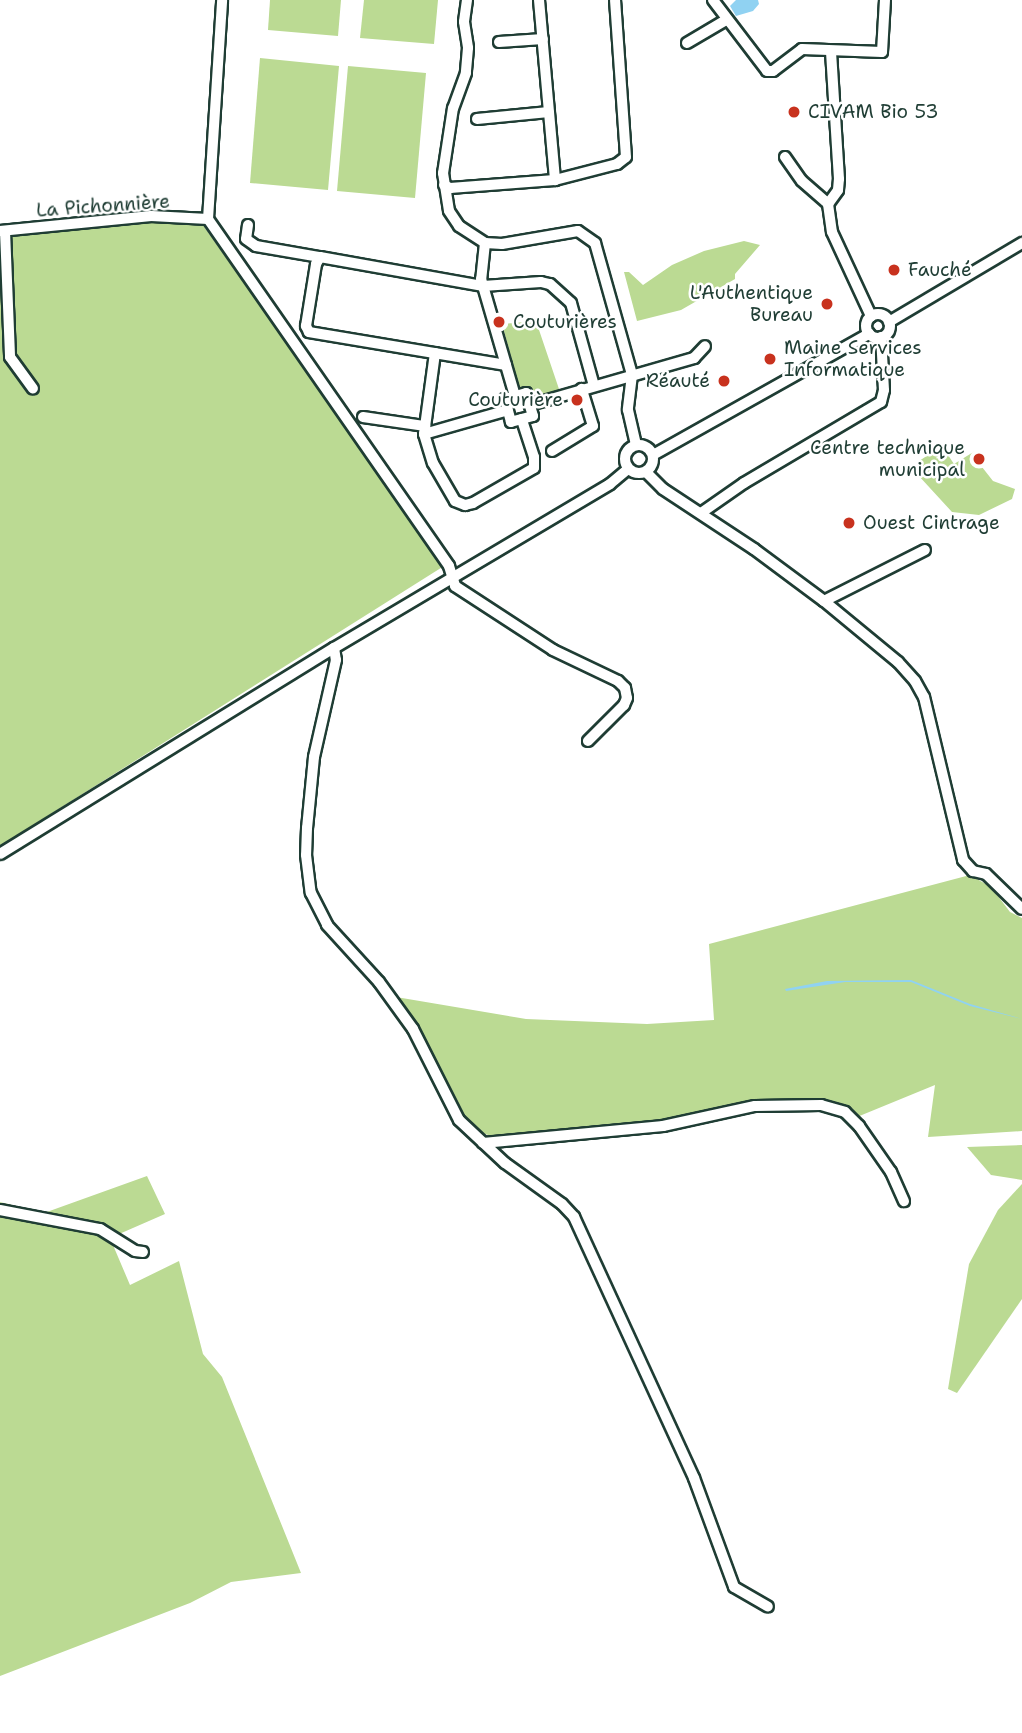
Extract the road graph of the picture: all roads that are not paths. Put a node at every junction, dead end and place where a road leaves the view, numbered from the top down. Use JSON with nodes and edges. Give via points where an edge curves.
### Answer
{"nodes":[{"id":1,"x":222,"y":0,"type":"edge"},
{"id":2,"x":467,"y":0,"type":"edge"},
{"id":3,"x":539,"y":0,"type":"edge"},
{"id":4,"x":615,"y":0,"type":"edge"},
{"id":5,"x":713,"y":0,"type":"edge"},
{"id":6,"x":885,"y":0,"type":"edge"},
{"id":7,"x":726,"y":20,"type":"junction"},
{"id":8,"x":543,"y":39,"type":"junction"},
{"id":9,"x":499,"y":42,"type":"dead end"},
{"id":10,"x":687,"y":43,"type":"dead end"},
{"id":11,"x":831,"y":52,"type":"junction"},
{"id":12,"x":549,"y":112,"type":"junction"},
{"id":13,"x":477,"y":119,"type":"dead end"},
{"id":14,"x":785,"y":157,"type":"dead end"},
{"id":15,"x":555,"y":180,"type":"junction"},
{"id":16,"x":444,"y":185,"type":"junction"},
{"id":17,"x":828,"y":204,"type":"junction"},
{"id":18,"x":208,"y":219,"type":"junction"},
{"id":19,"x":248,"y":225,"type":"dead end"},
{"id":20,"x":3,"y":231,"type":"edge"},
{"id":21,"x":485,"y":243,"type":"junction"},
{"id":22,"x":1022,"y":243,"type":"edge"},
{"id":23,"x":320,"y":257,"type":"junction"},
{"id":24,"x":483,"y":286,"type":"junction"},
{"id":25,"x":871,"y":316,"type":"junction"},
{"id":26,"x":889,"y":322,"type":"junction"},
{"id":27,"x":869,"y":334,"type":"junction"},
{"id":28,"x":881,"y":337,"type":"junction"},
{"id":29,"x":705,"y":346,"type":"dead end"},
{"id":30,"x":435,"y":353,"type":"junction"},
{"id":31,"x":506,"y":365,"type":"junction"},
{"id":32,"x":632,"y":375,"type":"junction"},
{"id":33,"x":594,"y":386,"type":"junction"},
{"id":34,"x":33,"y":389,"type":"dead end"},
{"id":35,"x":582,"y":389,"type":"junction"},
{"id":36,"x":515,"y":396,"type":"junction"},
{"id":37,"x":530,"y":405,"type":"junction"},
{"id":38,"x":508,"y":410,"type":"junction"},
{"id":39,"x":363,"y":416,"type":"dead end"},
{"id":40,"x":522,"y":419,"type":"junction"},
{"id":41,"x":424,"y":430,"type":"junction"},
{"id":42,"x":636,"y":445,"type":"junction"},
{"id":43,"x":552,"y":451,"type":"dead end"},
{"id":44,"x":653,"y":455,"type":"junction"},
{"id":45,"x":628,"y":469,"type":"junction"},
{"id":46,"x":646,"y":472,"type":"junction"},
{"id":47,"x":701,"y":513,"type":"junction"},
{"id":48,"x":925,"y":550,"type":"dead end"},
{"id":49,"x":452,"y":578,"type":"junction"},
{"id":50,"x":824,"y":601,"type":"junction"},
{"id":51,"x":334,"y":648,"type":"junction"},
{"id":52,"x":588,"y":741,"type":"dead end"},
{"id":53,"x":0,"y":854,"type":"edge"},
{"id":54,"x":1022,"y":909,"type":"edge"},
{"id":55,"x":483,"y":1143,"type":"junction"},
{"id":56,"x":904,"y":1201,"type":"dead end"},
{"id":57,"x":0,"y":1210,"type":"edge"},
{"id":58,"x":143,"y":1252,"type":"dead end"},
{"id":59,"x":768,"y":1607,"type":"dead end"}],
"edges":[{"from":1,"to":18,"type":"street"},
{"from":2,"to":16,"type":"street","via":[[466,74],[446,139]]},
{"from":3,"to":8,"type":"street"},
{"from":4,"to":15,"type":"street","via":[[626,157],[617,164]]},
{"from":5,"to":7,"type":"street"},
{"from":6,"to":11,"type":"street","via":[[882,52]]},
{"from":7,"to":10,"type":"street"},
{"from":7,"to":11,"type":"street","via":[[767,71],[802,50]]},
{"from":8,"to":9,"type":"street"},
{"from":8,"to":12,"type":"street"},
{"from":11,"to":17,"type":"street","via":[[839,179],[838,190]]},
{"from":12,"to":13,"type":"street"},
{"from":12,"to":15,"type":"street"},
{"from":14,"to":17,"type":"street","via":[[802,181]]},
{"from":15,"to":16,"type":"street"},
{"from":16,"to":21,"type":"street","via":[[454,221]]},
{"from":17,"to":25,"type":"street","via":[[834,239]]},
{"from":18,"to":20,"type":"street","name":"La Pichonnière","via":[[151,216]]},
{"from":18,"to":49,"type":"street","via":[[449,566]]},
{"from":19,"to":23,"type":"street","via":[[246,239],[256,246]]},
{"from":20,"to":34,"type":"street","via":[[10,357]]},
{"from":21,"to":24,"type":"street"},
{"from":21,"to":32,"type":"street","via":[[579,231],[596,243]]},
{"from":22,"to":26,"type":"street"},
{"from":23,"to":24,"type":"street"},
{"from":23,"to":30,"type":"street","via":[[306,326],[309,331]]},
{"from":24,"to":31,"type":"street"},
{"from":24,"to":33,"type":"street","via":[[541,282],[562,293],[571,303]]},
{"from":25,"to":26,"type":"street","via":[[881,315]]},
{"from":25,"to":27,"type":"street","via":[[866,324]]},
{"from":26,"to":28,"type":"street"},
{"from":27,"to":28,"type":"street"},
{"from":27,"to":44,"type":"street"},
{"from":28,"to":47,"type":"street","via":[[881,402]]},
{"from":29,"to":32,"type":"street","via":[[694,358]]},
{"from":30,"to":31,"type":"street"},
{"from":30,"to":41,"type":"street"},
{"from":31,"to":36,"type":"street"},
{"from":32,"to":33,"type":"street"},
{"from":32,"to":42,"type":"street","via":[[628,411]]},
{"from":33,"to":35,"type":"street"},
{"from":35,"to":37,"type":"street"},
{"from":35,"to":43,"type":"street","via":[[593,425]]},
{"from":36,"to":37,"type":"street","via":[[526,393]]},
{"from":36,"to":38,"type":"street","via":[[505,399]]},
{"from":37,"to":40,"type":"street","via":[[533,416]]},
{"from":38,"to":40,"type":"street","via":[[511,422]]},
{"from":38,"to":41,"type":"street"},
{"from":39,"to":41,"type":"street"},
{"from":40,"to":41,"type":"street","via":[[534,468],[465,505],[455,501],[433,463]]},
{"from":42,"to":44,"type":"street"},
{"from":42,"to":45,"type":"street","via":[[625,455]]},
{"from":44,"to":46,"type":"street","via":[[652,467]]},
{"from":45,"to":46,"type":"street"},
{"from":45,"to":49,"type":"street"},
{"from":46,"to":47,"type":"street"},
{"from":47,"to":50,"type":"street"},
{"from":48,"to":50,"type":"street"},
{"from":49,"to":51,"type":"street"},
{"from":49,"to":52,"type":"street","via":[[455,586],[553,650],[618,681],[627,698],[624,705]]},
{"from":50,"to":54,"type":"street","via":[[915,681],[924,697],[963,860],[973,871],[986,874]]},
{"from":51,"to":53,"type":"street"},
{"from":51,"to":55,"type":"street","via":[[336,660],[314,757],[306,855],[311,893],[327,925],[379,982],[413,1029],[459,1120]]},
{"from":55,"to":56,"type":"street","via":[[663,1126],[755,1106],[821,1105],[845,1112],[859,1126],[891,1172]]},
{"from":55,"to":59,"type":"street","via":[[574,1217],[694,1478],[734,1587]]},
{"from":57,"to":58,"type":"street","via":[[100,1228]]}]}
